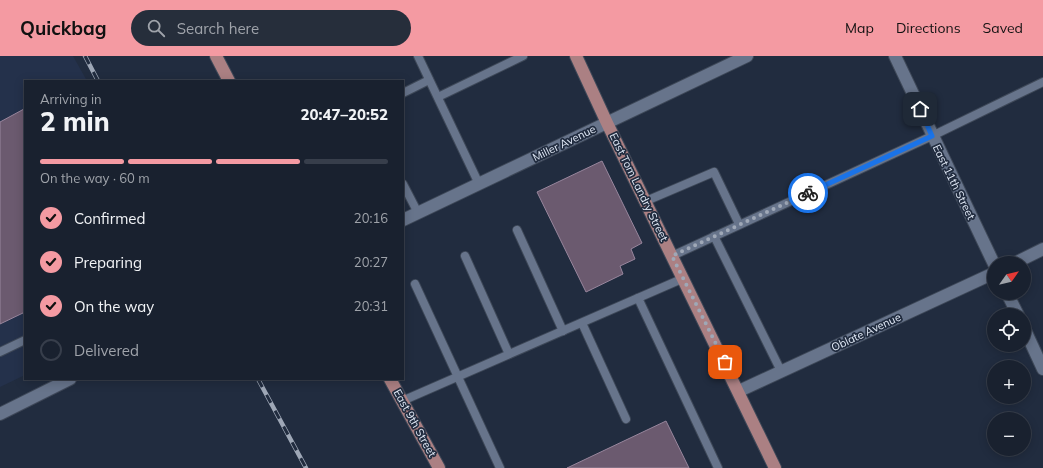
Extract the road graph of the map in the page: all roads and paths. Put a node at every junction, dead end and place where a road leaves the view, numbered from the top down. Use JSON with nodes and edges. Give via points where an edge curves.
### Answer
{"nodes":[{"id":1,"x":216,"y":56,"type":"edge"},
{"id":2,"x":418,"y":56,"type":"edge"},
{"id":3,"x":522,"y":56,"type":"edge"},
{"id":4,"x":576,"y":56,"type":"edge"},
{"id":5,"x":747,"y":56,"type":"edge"},
{"id":6,"x":895,"y":56,"type":"edge"},
{"id":7,"x":228,"y":80,"type":"edge"},
{"id":8,"x":429,"y":80,"type":"junction"},
{"id":9,"x":1043,"y":82,"type":"edge"},
{"id":10,"x":404,"y":92,"type":"edge"},
{"id":11,"x":438,"y":97,"type":"junction"},
{"id":12,"x":608,"y":123,"type":"junction"},
{"id":13,"x":932,"y":136,"type":"junction"},
{"id":14,"x":479,"y":184,"type":"junction"},
{"id":15,"x":404,"y":186,"type":"edge"},
{"id":16,"x":646,"y":201,"type":"junction"},
{"id":17,"x":418,"y":213,"type":"junction"},
{"id":18,"x":404,"y":220,"type":"edge"},
{"id":19,"x":739,"y":224,"type":"junction"},
{"id":20,"x":517,"y":230,"type":"dead end"},
{"id":21,"x":714,"y":236,"type":"junction"},
{"id":22,"x":1043,"y":249,"type":"edge"},
{"id":23,"x":464,"y":256,"type":"dead end"},
{"id":24,"x":672,"y":256,"type":"junction"},
{"id":25,"x":990,"y":256,"type":"edge"},
{"id":26,"x":1029,"y":256,"type":"edge"},
{"id":27,"x":987,"y":276,"type":"edge"},
{"id":28,"x":684,"y":278,"type":"junction"},
{"id":29,"x":415,"y":284,"type":"dead end"},
{"id":30,"x":638,"y":298,"type":"junction"},
{"id":31,"x":582,"y":323,"type":"junction"},
{"id":32,"x":563,"y":331,"type":"junction"},
{"id":33,"x":24,"y":340,"type":"edge"},
{"id":34,"x":1031,"y":343,"type":"edge"},
{"id":35,"x":0,"y":352,"type":"edge"},
{"id":36,"x":509,"y":354,"type":"junction"},
{"id":37,"x":1043,"y":369,"type":"edge"},
{"id":38,"x":781,"y":371,"type":"junction"},
{"id":39,"x":457,"y":377,"type":"junction"},
{"id":40,"x":68,"y":380,"type":"edge"},
{"id":41,"x":391,"y":380,"type":"edge"},
{"id":42,"x":738,"y":391,"type":"junction"},
{"id":43,"x":402,"y":401,"type":"junction"},
{"id":44,"x":0,"y":414,"type":"edge"},
{"id":45,"x":626,"y":419,"type":"dead end"},
{"id":46,"x":439,"y":468,"type":"edge"},
{"id":47,"x":500,"y":468,"type":"edge"},
{"id":48,"x":718,"y":468,"type":"edge"},
{"id":49,"x":775,"y":468,"type":"edge"}],
"edges":[{"from":1,"to":7,"type":"main road"},
{"from":2,"to":8,"type":"lane"},
{"from":3,"to":11,"type":"lane"},
{"from":4,"to":12,"type":"main road","name":"East Tom Landry Street"},
{"from":5,"to":12,"type":"street","name":"Miller Avenue"},
{"from":6,"to":13,"type":"street","name":"East 11th Street"},
{"from":8,"to":10,"type":"lane"},
{"from":8,"to":11,"type":"lane"},
{"from":9,"to":13,"type":"lane"},
{"from":11,"to":14,"type":"lane"},
{"from":12,"to":14,"type":"street","name":"Miller Avenue"},
{"from":12,"to":16,"type":"main road","name":"East Tom Landry Street"},
{"from":13,"to":19,"type":"lane"},
{"from":13,"to":25,"type":"street","name":"East 11th Street"},
{"from":14,"to":17,"type":"street","name":"Miller Avenue"},
{"from":15,"to":17,"type":"lane"},
{"from":16,"to":19,"type":"lane","via":[[714,172]]},
{"from":16,"to":24,"type":"main road","name":"East Tom Landry Street"},
{"from":17,"to":18,"type":"street","name":"Miller Avenue"},
{"from":19,"to":21,"type":"lane"},
{"from":20,"to":32,"type":"lane"},
{"from":21,"to":24,"type":"lane"},
{"from":21,"to":38,"type":"lane"},
{"from":22,"to":26,"type":"street"},
{"from":23,"to":36,"type":"lane"},
{"from":24,"to":28,"type":"main road","name":"East Tom Landry Street"},
{"from":27,"to":38,"type":"street","name":"Oblate Avenue"},
{"from":28,"to":30,"type":"lane"},
{"from":28,"to":42,"type":"main road","name":"East Tom Landry Street"},
{"from":29,"to":39,"type":"lane"},
{"from":30,"to":31,"type":"lane"},
{"from":30,"to":48,"type":"lane"},
{"from":31,"to":32,"type":"lane"},
{"from":31,"to":45,"type":"lane"},
{"from":32,"to":36,"type":"lane"},
{"from":33,"to":35,"type":"lane"},
{"from":34,"to":37,"type":"street"},
{"from":36,"to":39,"type":"lane"},
{"from":38,"to":42,"type":"street","name":"Oblate Avenue"},
{"from":39,"to":43,"type":"lane"},
{"from":39,"to":47,"type":"lane"},
{"from":40,"to":44,"type":"street"},
{"from":41,"to":43,"type":"main road","name":"East 9th Street"},
{"from":42,"to":49,"type":"main road","name":"East Tom Landry Street"},
{"from":43,"to":46,"type":"main road","name":"East 9th Street"}]}
